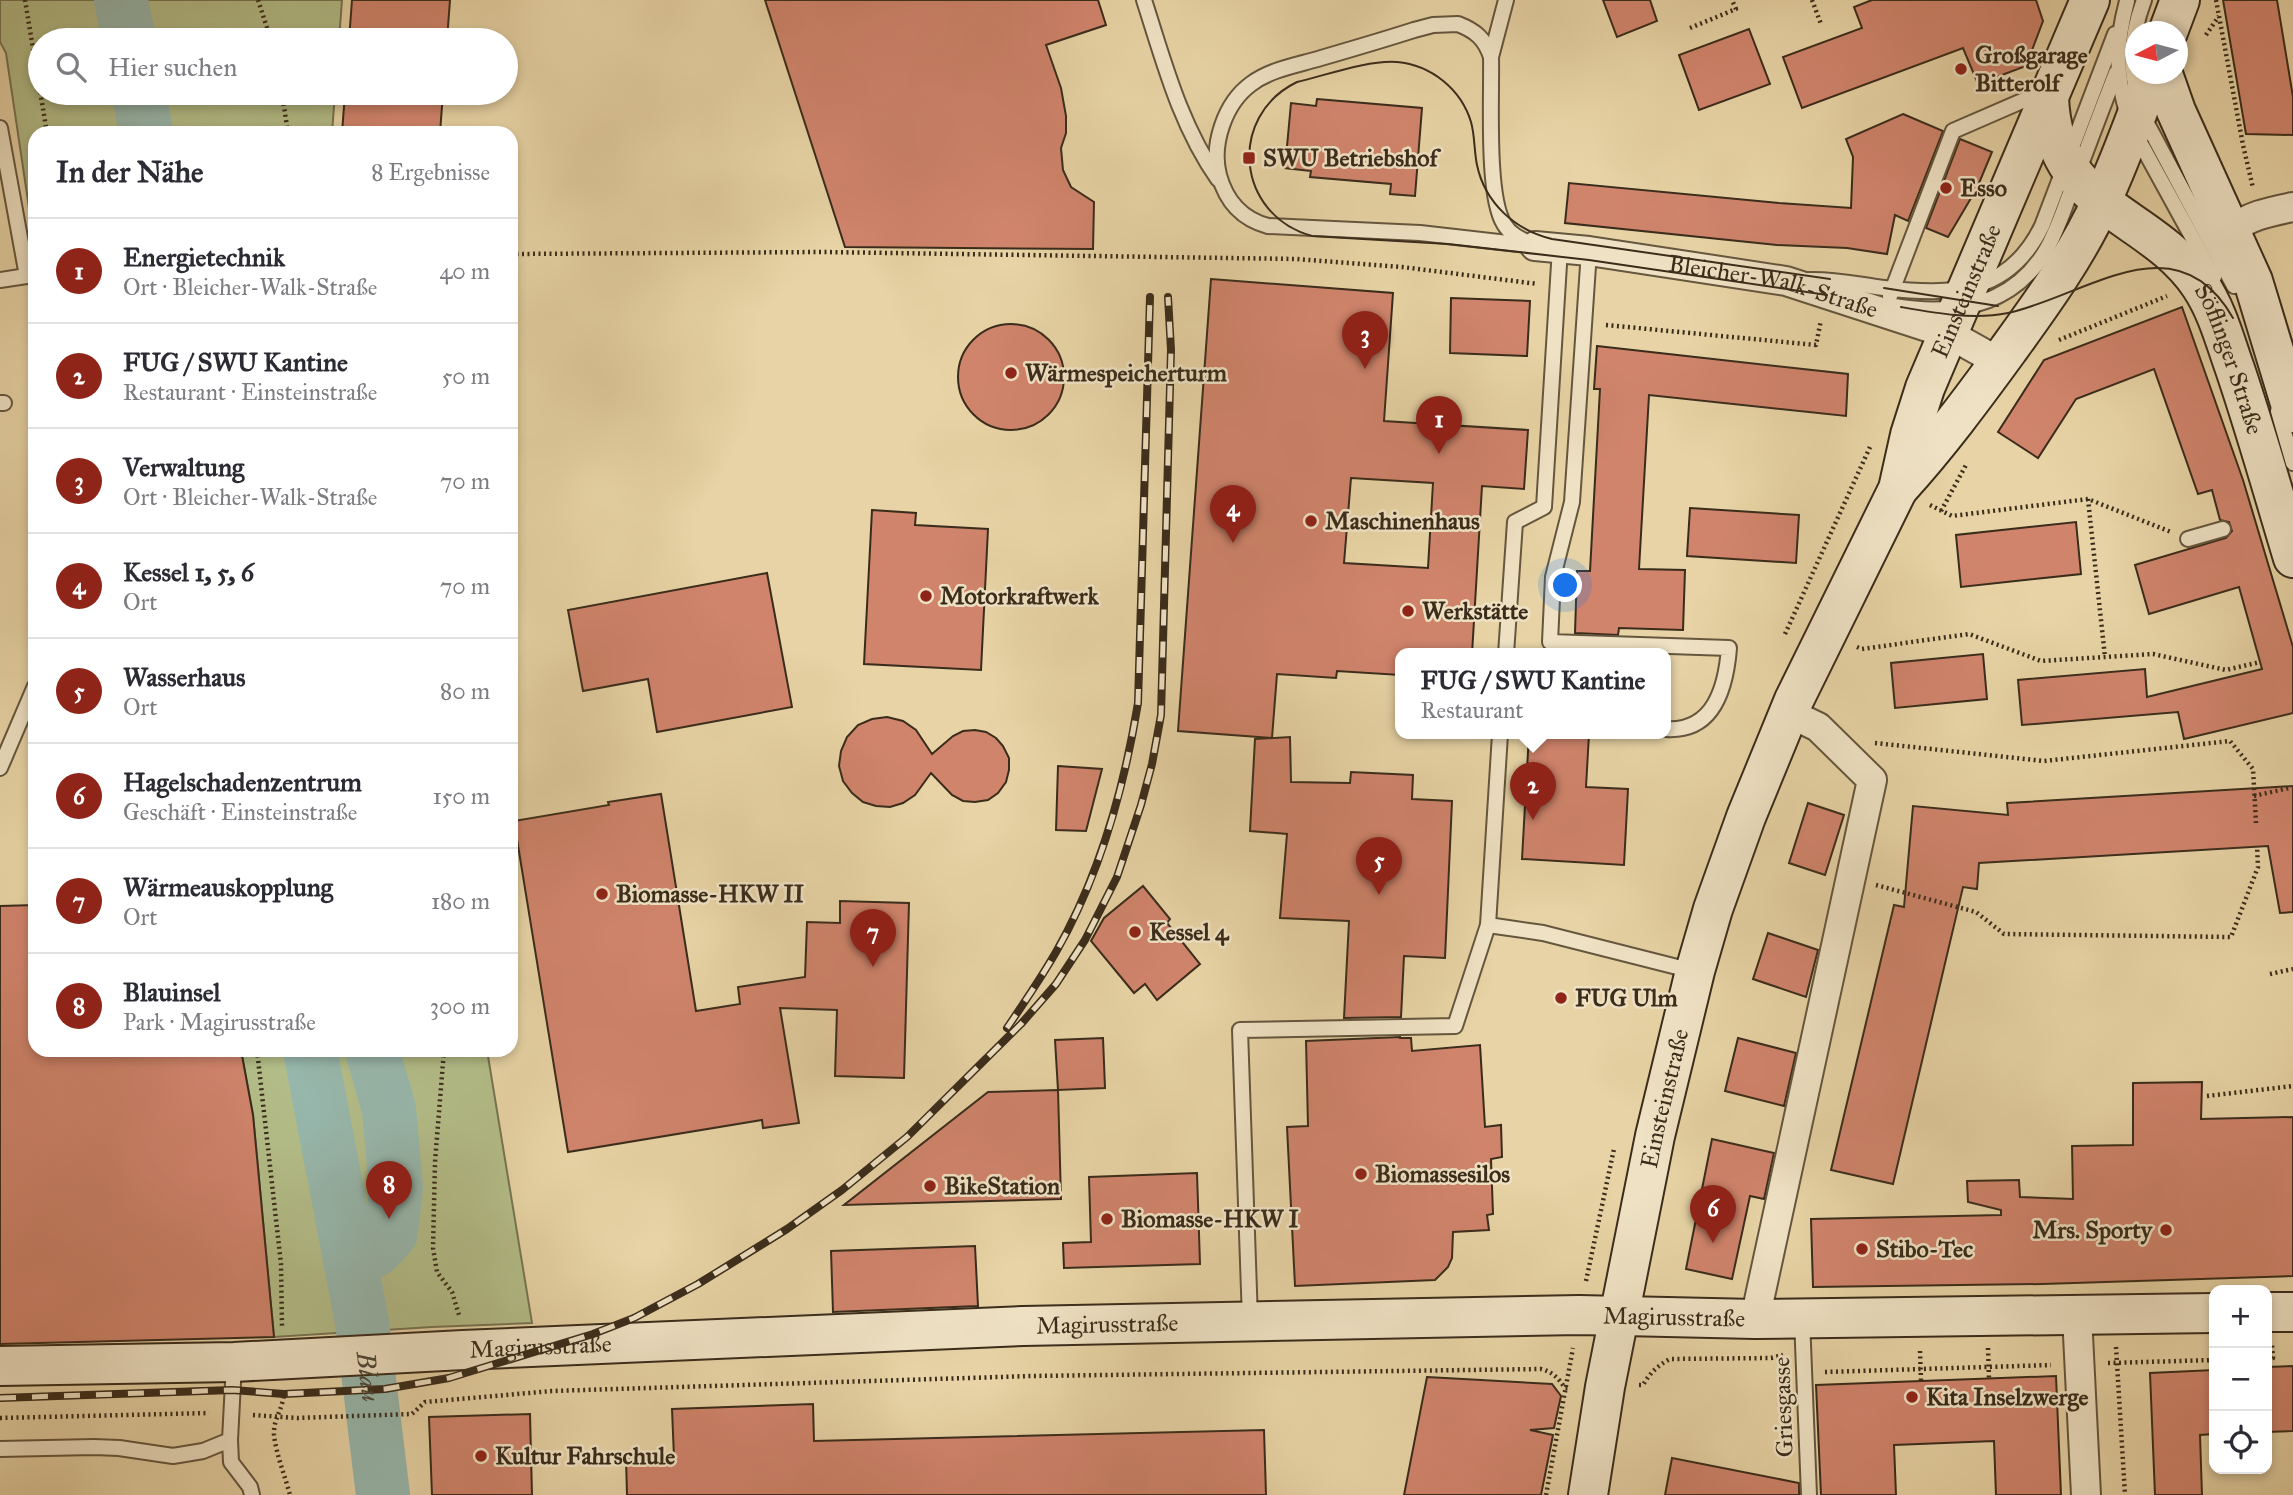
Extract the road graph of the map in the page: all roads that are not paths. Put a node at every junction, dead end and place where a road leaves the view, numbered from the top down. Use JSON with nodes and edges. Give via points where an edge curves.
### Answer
{"nodes":[{"id":1,"x":1144,"y":0,"type":"edge"},
{"id":2,"x":1506,"y":0,"type":"edge"},
{"id":3,"x":2090,"y":0,"type":"edge"},
{"id":4,"x":2144,"y":0,"type":"edge"},
{"id":5,"x":2180,"y":0,"type":"edge"},
{"id":6,"x":2127,"y":1,"type":"edge"},
{"id":7,"x":2152,"y":21,"type":"edge"},
{"id":8,"x":2155,"y":21,"type":"edge"},
{"id":9,"x":1491,"y":57,"type":"junction"},
{"id":10,"x":2167,"y":84,"type":"edge"},
{"id":11,"x":2051,"y":92,"type":"junction"},
{"id":12,"x":2135,"y":93,"type":"edge"},
{"id":13,"x":0,"y":128,"type":"edge"},
{"id":14,"x":2081,"y":180,"type":"junction"},
{"id":15,"x":1223,"y":187,"type":"junction"},
{"id":16,"x":2293,"y":207,"type":"edge"},
{"id":17,"x":2225,"y":234,"type":"junction"},
{"id":18,"x":2162,"y":245,"type":"junction"},
{"id":19,"x":1548,"y":247,"type":"junction"},
{"id":20,"x":1589,"y":251,"type":"junction"},
{"id":21,"x":28,"y":261,"type":"edge"},
{"id":22,"x":28,"y":275,"type":"edge"},
{"id":23,"x":0,"y":280,"type":"edge"},
{"id":24,"x":1786,"y":281,"type":"junction"},
{"id":25,"x":1888,"y":302,"type":"junction"},
{"id":26,"x":2218,"y":302,"type":"junction"},
{"id":27,"x":1959,"y":310,"type":"junction"},
{"id":28,"x":2254,"y":334,"type":"dead end"},
{"id":29,"x":1999,"y":362,"type":"junction"},
{"id":30,"x":2279,"y":412,"type":"edge"},
{"id":31,"x":2293,"y":463,"type":"edge"},
{"id":32,"x":1898,"y":489,"type":"junction"},
{"id":33,"x":2280,"y":512,"type":"edge"},
{"id":34,"x":2223,"y":529,"type":"dead end"},
{"id":35,"x":2188,"y":539,"type":"road end"},
{"id":36,"x":2293,"y":558,"type":"edge"},
{"id":37,"x":1506,"y":648,"type":"edge"},
{"id":38,"x":28,"y":702,"type":"edge"},
{"id":39,"x":1788,"y":713,"type":"junction"},
{"id":40,"x":1671,"y":729,"type":"edge"},
{"id":41,"x":1500,"y":739,"type":"edge"},
{"id":42,"x":0,"y":768,"type":"edge"},
{"id":43,"x":1488,"y":925,"type":"junction"},
{"id":44,"x":1695,"y":971,"type":"junction"},
{"id":45,"x":2272,"y":1312,"type":"edge"},
{"id":46,"x":2293,"y":1312,"type":"edge"},
{"id":47,"x":2209,"y":1313,"type":"edge"},
{"id":48,"x":2077,"y":1315,"type":"junction"},
{"id":49,"x":1620,"y":1316,"type":"junction"},
{"id":50,"x":1802,"y":1318,"type":"junction"},
{"id":51,"x":1755,"y":1319,"type":"junction"},
{"id":52,"x":1250,"y":1321,"type":"junction"},
{"id":53,"x":234,"y":1362,"type":"junction"},
{"id":54,"x":0,"y":1366,"type":"edge"},
{"id":55,"x":230,"y":1440,"type":"junction"},
{"id":56,"x":0,"y":1450,"type":"edge"},
{"id":57,"x":252,"y":1495,"type":"edge"},
{"id":58,"x":1588,"y":1495,"type":"edge"},
{"id":59,"x":1808,"y":1495,"type":"edge"},
{"id":60,"x":2086,"y":1495,"type":"edge"}],
"edges":[{"from":1,"to":15,"type":"lane","via":[[1187,127]]},
{"from":2,"to":9,"type":"lane"},
{"from":3,"to":11,"type":"street","name":"Einsteinstraße"},
{"from":4,"to":7,"type":"lane"},
{"from":5,"to":8,"type":"street"},
{"from":6,"to":12,"type":"lane","via":[[2118,41]]},
{"from":6,"to":14,"type":"lane"},
{"from":9,"to":15,"type":"lane","via":[[1471,29],[1458,24],[1433,25],[1266,76],[1243,91],[1225,118],[1217,149]]},
{"from":9,"to":19,"type":"lane","via":[[1496,205],[1513,235]]},
{"from":10,"to":17,"type":"street","name":"Söflinger Straße"},
{"from":11,"to":14,"type":"street","via":[[2054,132]]},
{"from":11,"to":25,"type":"lane","via":[[1953,131]]},
{"from":11,"to":27,"type":"street","name":"Einsteinstraße"},
{"from":12,"to":14,"type":"street","name":"Einsteinstraße"},
{"from":12,"to":14,"type":"lane"},
{"from":12,"to":17,"type":"lane"},
{"from":12,"to":17,"type":"lane","via":[[2154,138]]},
{"from":13,"to":21,"type":"lane"},
{"from":14,"to":18,"type":"street","name":"Söflinger Straße"},
{"from":14,"to":27,"type":"lane","via":[[2028,250]]},
{"from":14,"to":29,"type":"street","name":"Einsteinstraße","via":[[2061,273]]},
{"from":15,"to":19,"type":"lane","via":[[1241,213],[1268,226],[1420,233]]},
{"from":16,"to":17,"type":"street"},
{"from":17,"to":18,"type":"street","via":[[2176,250]]},
{"from":17,"to":26,"type":"lane"},
{"from":17,"to":26,"type":"lane"},
{"from":17,"to":30,"type":"street","name":"Söflinger Straße","via":[[2253,281]]},
{"from":18,"to":26,"type":"street","name":"Söflinger Straße"},
{"from":19,"to":20,"type":"street","name":"Bleicher-Walk-Straße"},
{"from":19,"to":37,"type":"lane","via":[[1558,287],[1544,507],[1515,522]]},
{"from":20,"to":24,"type":"street","name":"Bleicher-Walk-Straße"},
{"from":20,"to":40,"type":"lane","via":[[1572,502],[1553,577],[1550,642],[1729,648],[1721,693],[1713,706],[1688,728]]},
{"from":22,"to":23,"type":"lane"},
{"from":24,"to":25,"type":"street","name":"Bleicher-Walk-Straße","via":[[1827,295]]},
{"from":24,"to":25,"type":"lane","via":[[1830,279]]},
{"from":25,"to":27,"type":"street","name":"Bleicher-Walk-Straße"},
{"from":25,"to":27,"type":"lane","via":[[1933,291]]},
{"from":26,"to":33,"type":"street","name":"Söflinger Straße","via":[[2226,343]]},
{"from":27,"to":29,"type":"street","name":"Bleicher-Walk-Straße"},
{"from":27,"to":32,"type":"street","name":"Einsteinstraße","via":[[1925,388]]},
{"from":28,"to":31,"type":"lane"},
{"from":29,"to":32,"type":"street","name":"Einsteinstraße","via":[[1939,444]]},
{"from":30,"to":33,"type":"lane"},
{"from":32,"to":39,"type":"street","name":"Einsteinstraße"},
{"from":33,"to":36,"type":"street","name":"Söflinger Straße"},
{"from":34,"to":35,"type":"lane"},
{"from":38,"to":42,"type":"lane"},
{"from":39,"to":44,"type":"street","name":"Einsteinstraße","via":[[1730,860]]},
{"from":39,"to":51,"type":"street","via":[[1818,727],[1872,780]]},
{"from":41,"to":43,"type":"lane"},
{"from":43,"to":44,"type":"lane","via":[[1543,933]]},
{"from":43,"to":52,"type":"lane","via":[[1455,1026],[1240,1030]]},
{"from":44,"to":49,"type":"street","name":"Einsteinstraße","via":[[1655,1136]]},
{"from":45,"to":46,"type":"street"},
{"from":47,"to":48,"type":"street","name":"Magirusstraße"},
{"from":48,"to":50,"type":"street","name":"Magirusstraße"},
{"from":48,"to":60,"type":"street"},
{"from":49,"to":51,"type":"street","name":"Magirusstraße"},
{"from":49,"to":52,"type":"street","name":"Magirusstraße"},
{"from":49,"to":58,"type":"street","name":"Einsteinstraße"},
{"from":50,"to":51,"type":"street","name":"Magirusstraße"},
{"from":50,"to":59,"type":"lane","name":"Griesgasse"},
{"from":52,"to":53,"type":"street","name":"Magirusstraße","via":[[1023,1326]]},
{"from":53,"to":54,"type":"street","name":"Magirusstraße"},
{"from":53,"to":55,"type":"lane"},
{"from":55,"to":56,"type":"lane","via":[[173,1456],[94,1447]]},
{"from":55,"to":57,"type":"lane","via":[[231,1462]]}]}
